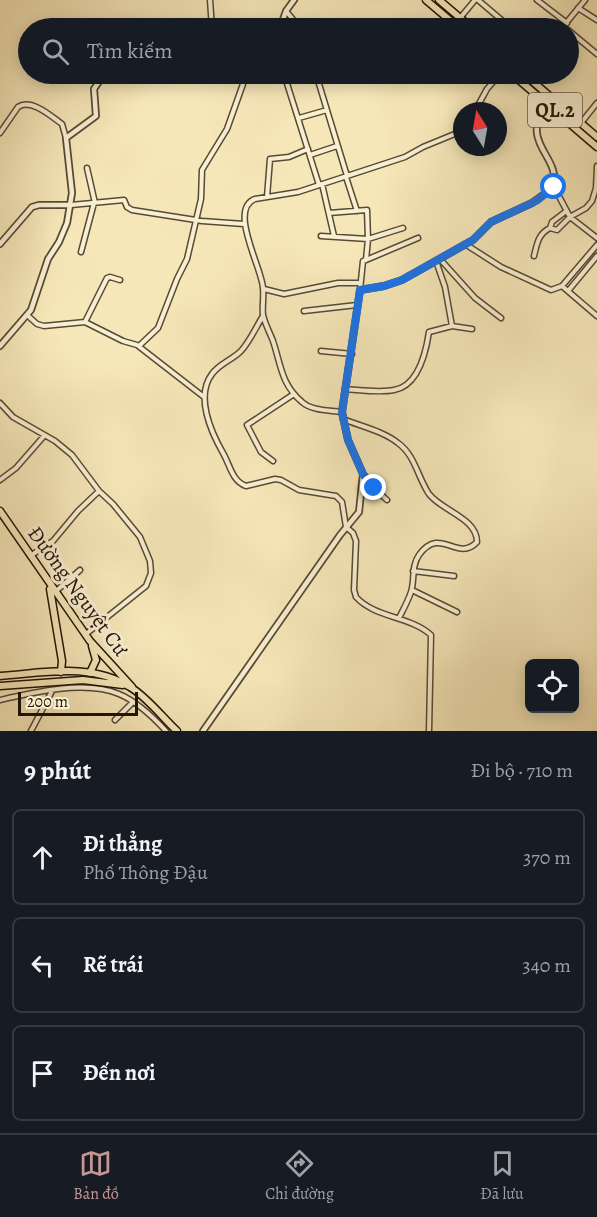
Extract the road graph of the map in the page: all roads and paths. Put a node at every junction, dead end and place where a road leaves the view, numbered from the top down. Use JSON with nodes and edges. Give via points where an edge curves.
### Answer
{"nodes":[{"id":1,"x":210,"y":0,"type":"edge"},
{"id":2,"x":294,"y":0,"type":"edge"},
{"id":3,"x":426,"y":0,"type":"edge"},
{"id":4,"x":439,"y":0,"type":"edge"},
{"id":5,"x":477,"y":0,"type":"edge"},
{"id":6,"x":537,"y":0,"type":"edge"},
{"id":7,"x":585,"y":0,"type":"edge"},
{"id":8,"x":578,"y":8,"type":"junction"},
{"id":9,"x":286,"y":11,"type":"junction"},
{"id":10,"x":211,"y":18,"type":"edge"},
{"id":11,"x":284,"y":18,"type":"edge"},
{"id":12,"x":292,"y":18,"type":"edge"},
{"id":13,"x":447,"y":18,"type":"edge"},
{"id":14,"x":460,"y":18,"type":"joint"},
{"id":15,"x":499,"y":18,"type":"edge"},
{"id":16,"x":556,"y":18,"type":"edge"},
{"id":17,"x":571,"y":18,"type":"edge"},
{"id":18,"x":597,"y":20,"type":"edge"},
{"id":19,"x":579,"y":39,"type":"edge"},
{"id":20,"x":597,"y":54,"type":"edge"},
{"id":21,"x":97,"y":84,"type":"edge"},
{"id":22,"x":243,"y":84,"type":"edge"},
{"id":23,"x":287,"y":84,"type":"edge"},
{"id":24,"x":319,"y":84,"type":"edge"},
{"id":25,"x":491,"y":84,"type":"edge"},
{"id":26,"x":524,"y":84,"type":"edge"},
{"id":27,"x":536,"y":84,"type":"edge"},
{"id":28,"x":480,"y":102,"type":"edge"},
{"id":29,"x":546,"y":103,"type":"junction"},
{"id":30,"x":597,"y":103,"type":"edge"},
{"id":31,"x":327,"y":110,"type":"junction"},
{"id":32,"x":298,"y":118,"type":"junction"},
{"id":33,"x":581,"y":123,"type":"junction"},
{"id":34,"x":0,"y":133,"type":"edge"},
{"id":35,"x":453,"y":135,"type":"edge"},
{"id":36,"x":596,"y":135,"type":"edge"},
{"id":37,"x":66,"y":138,"type":"junction"},
{"id":38,"x":337,"y":146,"type":"junction"},
{"id":39,"x":597,"y":147,"type":"edge"},
{"id":40,"x":308,"y":149,"type":"junction"},
{"id":41,"x":310,"y":155,"type":"junction"},
{"id":42,"x":597,"y":166,"type":"edge"},
{"id":43,"x":87,"y":168,"type":"dead end"},
{"id":44,"x":346,"y":176,"type":"junction"},
{"id":45,"x":320,"y":184,"type":"junction"},
{"id":46,"x":554,"y":187,"type":"junction"},
{"id":47,"x":267,"y":196,"type":"junction"},
{"id":48,"x":94,"y":203,"type":"junction"},
{"id":49,"x":71,"y":205,"type":"junction"},
{"id":50,"x":357,"y":212,"type":"junction"},
{"id":51,"x":566,"y":212,"type":"junction"},
{"id":52,"x":329,"y":213,"type":"junction"},
{"id":53,"x":570,"y":218,"type":"junction"},
{"id":54,"x":195,"y":219,"type":"junction"},
{"id":55,"x":244,"y":224,"type":"junction"},
{"id":56,"x":402,"y":228,"type":"dead end"},
{"id":57,"x":550,"y":228,"type":"junction"},
{"id":58,"x":321,"y":236,"type":"dead end"},
{"id":59,"x":334,"y":236,"type":"junction"},
{"id":60,"x":418,"y":238,"type":"dead end"},
{"id":61,"x":597,"y":238,"type":"edge"},
{"id":62,"x":368,"y":239,"type":"junction"},
{"id":63,"x":0,"y":244,"type":"edge"},
{"id":64,"x":464,"y":244,"type":"junction"},
{"id":65,"x":597,"y":245,"type":"edge"},
{"id":66,"x":81,"y":252,"type":"dead end"},
{"id":67,"x":534,"y":256,"type":"dead end"},
{"id":68,"x":597,"y":256,"type":"edge"},
{"id":69,"x":366,"y":260,"type":"junction"},
{"id":70,"x":438,"y":260,"type":"junction"},
{"id":71,"x":120,"y":280,"type":"dead end"},
{"id":72,"x":359,"y":283,"type":"junction"},
{"id":73,"x":562,"y":286,"type":"junction"},
{"id":74,"x":264,"y":289,"type":"junction"},
{"id":75,"x":360,"y":290,"type":"junction"},
{"id":76,"x":568,"y":291,"type":"junction"},
{"id":77,"x":357,"y":306,"type":"junction"},
{"id":78,"x":304,"y":311,"type":"dead end"},
{"id":79,"x":27,"y":315,"type":"junction"},
{"id":80,"x":263,"y":316,"type":"junction"},
{"id":81,"x":597,"y":316,"type":"edge"},
{"id":82,"x":501,"y":318,"type":"dead end"},
{"id":83,"x":86,"y":322,"type":"junction"},
{"id":84,"x":452,"y":326,"type":"junction"},
{"id":85,"x":472,"y":329,"type":"dead end"},
{"id":86,"x":0,"y":346,"type":"edge"},
{"id":87,"x":140,"y":346,"type":"junction"},
{"id":88,"x":321,"y":351,"type":"dead end"},
{"id":89,"x":352,"y":354,"type":"junction"},
{"id":90,"x":345,"y":389,"type":"junction"},
{"id":91,"x":294,"y":394,"type":"junction"},
{"id":92,"x":204,"y":397,"type":"junction"},
{"id":93,"x":0,"y":403,"type":"edge"},
{"id":94,"x":342,"y":412,"type":"junction"},
{"id":95,"x":343,"y":419,"type":"junction"},
{"id":96,"x":44,"y":436,"type":"junction"},
{"id":97,"x":273,"y":461,"type":"dead end"},
{"id":98,"x":363,"y":474,"type":"junction"},
{"id":99,"x":0,"y":480,"type":"edge"},
{"id":100,"x":99,"y":491,"type":"junction"},
{"id":101,"x":387,"y":500,"type":"dead end"},
{"id":102,"x":0,"y":512,"type":"edge"},
{"id":103,"x":0,"y":519,"type":"edge"},
{"id":104,"x":8,"y":524,"type":"junction"},
{"id":105,"x":346,"y":527,"type":"junction"},
{"id":106,"x":30,"y":556,"type":"junction"},
{"id":107,"x":80,"y":570,"type":"dead end"},
{"id":108,"x":413,"y":571,"type":"junction"},
{"id":109,"x":454,"y":576,"type":"dead end"},
{"id":110,"x":412,"y":590,"type":"junction"},
{"id":111,"x":53,"y":593,"type":"junction"},
{"id":112,"x":457,"y":612,"type":"dead end"},
{"id":113,"x":399,"y":618,"type":"junction"},
{"id":114,"x":87,"y":638,"type":"junction"},
{"id":115,"x":61,"y":672,"type":"junction"},
{"id":116,"x":91,"y":672,"type":"junction"},
{"id":117,"x":0,"y":676,"type":"edge"},
{"id":118,"x":74,"y":681,"type":"junction"},
{"id":119,"x":0,"y":686,"type":"edge"},
{"id":120,"x":132,"y":687,"type":"junction"},
{"id":121,"x":52,"y":691,"type":"junction"},
{"id":122,"x":0,"y":700,"type":"edge"},
{"id":123,"x":132,"y":703,"type":"junction"},
{"id":124,"x":115,"y":720,"type":"dead end"},
{"id":125,"x":162,"y":726,"type":"edge"},
{"id":126,"x":31,"y":731,"type":"edge"},
{"id":127,"x":166,"y":731,"type":"edge"},
{"id":128,"x":177,"y":731,"type":"edge"},
{"id":129,"x":203,"y":731,"type":"edge"},
{"id":130,"x":429,"y":731,"type":"edge"}],
"edges":[{"from":1,"to":10,"type":"street"},
{"from":2,"to":9,"type":"street"},
{"from":3,"to":13,"type":"main road"},
{"from":4,"to":14,"type":"main road"},
{"from":5,"to":14,"type":"street"},
{"from":5,"to":15,"type":"street"},
{"from":6,"to":16,"type":"street"},
{"from":7,"to":8,"type":"street"},
{"from":8,"to":17,"type":"street"},
{"from":8,"to":18,"type":"street"},
{"from":9,"to":11,"type":"street"},
{"from":9,"to":12,"type":"street"},
{"from":19,"to":20,"type":"street"},
{"from":21,"to":37,"type":"street","via":[[94,89],[96,117]]},
{"from":22,"to":54,"type":"street","via":[[227,129],[202,170]]},
{"from":23,"to":32,"type":"street"},
{"from":24,"to":31,"type":"street"},
{"from":25,"to":28,"type":"street"},
{"from":26,"to":29,"type":"main road","number":"QL.2"},
{"from":27,"to":33,"type":"main road","number":"QL.2"},
{"from":29,"to":39,"type":"main road","number":"QL.2"},
{"from":29,"to":46,"type":"street","via":[[538,115],[536,129],[554,174]]},
{"from":30,"to":33,"type":"street"},
{"from":31,"to":32,"type":"street"},
{"from":31,"to":38,"type":"street"},
{"from":32,"to":40,"type":"street"},
{"from":33,"to":36,"type":"main road","number":"QL.2"},
{"from":34,"to":37,"type":"street","via":[[18,107],[29,104],[62,124]]},
{"from":35,"to":44,"type":"street","via":[[405,157]]},
{"from":37,"to":49,"type":"street"},
{"from":38,"to":41,"type":"street"},
{"from":38,"to":44,"type":"street"},
{"from":40,"to":41,"type":"street"},
{"from":40,"to":47,"type":"street","via":[[270,159]]},
{"from":41,"to":45,"type":"street"},
{"from":42,"to":53,"type":"street","via":[[594,198]]},
{"from":43,"to":48,"type":"street"},
{"from":44,"to":45,"type":"street"},
{"from":44,"to":50,"type":"street"},
{"from":45,"to":47,"type":"street","via":[[291,194]]},
{"from":45,"to":52,"type":"street"},
{"from":46,"to":51,"type":"street"},
{"from":46,"to":64,"type":"street","via":[[536,201],[491,222]]},
{"from":47,"to":55,"type":"street","via":[[249,202]]},
{"from":48,"to":49,"type":"street"},
{"from":48,"to":54,"type":"street","via":[[124,200],[132,210]]},
{"from":48,"to":66,"type":"street"},
{"from":49,"to":63,"type":"street","via":[[32,207]]},
{"from":49,"to":79,"type":"street"},
{"from":50,"to":52,"type":"street"},
{"from":50,"to":62,"type":"street","via":[[367,210]]},
{"from":51,"to":53,"type":"street"},
{"from":51,"to":57,"type":"street"},
{"from":52,"to":59,"type":"street"},
{"from":53,"to":57,"type":"street","via":[[557,230]]},
{"from":53,"to":61,"type":"street"},
{"from":54,"to":55,"type":"street"},
{"from":54,"to":87,"type":"street","via":[[187,259],[165,311],[156,331]]},
{"from":55,"to":74,"type":"street"},
{"from":56,"to":62,"type":"street"},
{"from":57,"to":67,"type":"street","via":[[539,238]]},
{"from":58,"to":59,"type":"street"},
{"from":59,"to":62,"type":"street"},
{"from":60,"to":69,"type":"street"},
{"from":62,"to":69,"type":"street"},
{"from":64,"to":70,"type":"street"},
{"from":64,"to":73,"type":"street","via":[[547,289]]},
{"from":65,"to":73,"type":"street"},
{"from":68,"to":76,"type":"street"},
{"from":69,"to":72,"type":"street","via":[[361,263]]},
{"from":70,"to":75,"type":"street","via":[[397,282]]},
{"from":70,"to":82,"type":"street"},
{"from":70,"to":84,"type":"street"},
{"from":71,"to":83,"type":"street","via":[[107,278]]},
{"from":72,"to":74,"type":"street","via":[[338,283],[284,294]]},
{"from":72,"to":75,"type":"street"},
{"from":73,"to":76,"type":"street"},
{"from":74,"to":80,"type":"street"},
{"from":75,"to":77,"type":"street"},
{"from":76,"to":81,"type":"street"},
{"from":77,"to":78,"type":"street"},
{"from":77,"to":89,"type":"street"},
{"from":79,"to":83,"type":"street","via":[[44,326]]},
{"from":79,"to":86,"type":"street"},
{"from":80,"to":91,"type":"street","via":[[282,376]]},
{"from":80,"to":92,"type":"street","via":[[243,348],[210,376]]},
{"from":83,"to":87,"type":"street"},
{"from":84,"to":85,"type":"street"},
{"from":84,"to":90,"type":"street","via":[[429,332],[423,360],[400,388]]},
{"from":87,"to":92,"type":"street"},
{"from":88,"to":89,"type":"street"},
{"from":89,"to":90,"type":"street"},
{"from":90,"to":94,"type":"street"},
{"from":91,"to":94,"type":"street","via":[[310,407]]},
{"from":91,"to":97,"type":"street","via":[[247,424],[258,447]]},
{"from":92,"to":105,"type":"street","via":[[211,429],[238,482],[246,486],[275,479],[299,490],[336,496],[342,502]]},
{"from":93,"to":96,"type":"street","via":[[13,417]]},
{"from":94,"to":95,"type":"street"},
{"from":95,"to":98,"type":"street"},
{"from":95,"to":108,"type":"street","via":[[399,443],[431,497],[475,530],[477,542],[463,550],[445,543],[429,545],[418,556]]},
{"from":96,"to":99,"type":"street"},
{"from":96,"to":100,"type":"street","via":[[64,447]]},
{"from":98,"to":101,"type":"street"},
{"from":98,"to":105,"type":"street","via":[[359,512]]},
{"from":100,"to":106,"type":"street","via":[[53,541]]},
{"from":100,"to":114,"type":"street","via":[[140,537],[152,571],[146,586]]},
{"from":102,"to":104,"type":"main road","name":"Đường Nguyệt Cư"},
{"from":103,"to":104,"type":"street"},
{"from":104,"to":106,"type":"main road","name":"Đường Nguyệt Cư"},
{"from":105,"to":113,"type":"street","via":[[356,541],[356,597]]},
{"from":105,"to":129,"type":"street"},
{"from":106,"to":111,"type":"main road","name":"Đường Nguyệt Cư"},
{"from":107,"to":111,"type":"street"},
{"from":108,"to":109,"type":"street"},
{"from":108,"to":110,"type":"street"},
{"from":110,"to":112,"type":"street"},
{"from":110,"to":113,"type":"street"},
{"from":111,"to":114,"type":"main road","name":"Đường Nguyệt Cư"},
{"from":111,"to":115,"type":"main road"},
{"from":113,"to":130,"type":"street","via":[[432,637]]},
{"from":114,"to":116,"type":"main road","via":[[96,658]]},
{"from":114,"to":120,"type":"main road","name":"Đường Nguyệt Cư"},
{"from":115,"to":116,"type":"main road"},
{"from":115,"to":117,"type":"main road"},
{"from":116,"to":118,"type":"main road"},
{"from":116,"to":120,"type":"main road"},
{"from":118,"to":119,"type":"main road"},
{"from":118,"to":120,"type":"main road"},
{"from":120,"to":125,"type":"main road","name":"Đường Nguyệt Cư"},
{"from":121,"to":122,"type":"street"},
{"from":121,"to":123,"type":"street","via":[[98,689]]},
{"from":121,"to":126,"type":"street"},
{"from":123,"to":124,"type":"street"},
{"from":123,"to":125,"type":"street"},
{"from":125,"to":127,"type":"street"},
{"from":125,"to":128,"type":"main road","name":"Đường Nguyệt Cư"}]}
